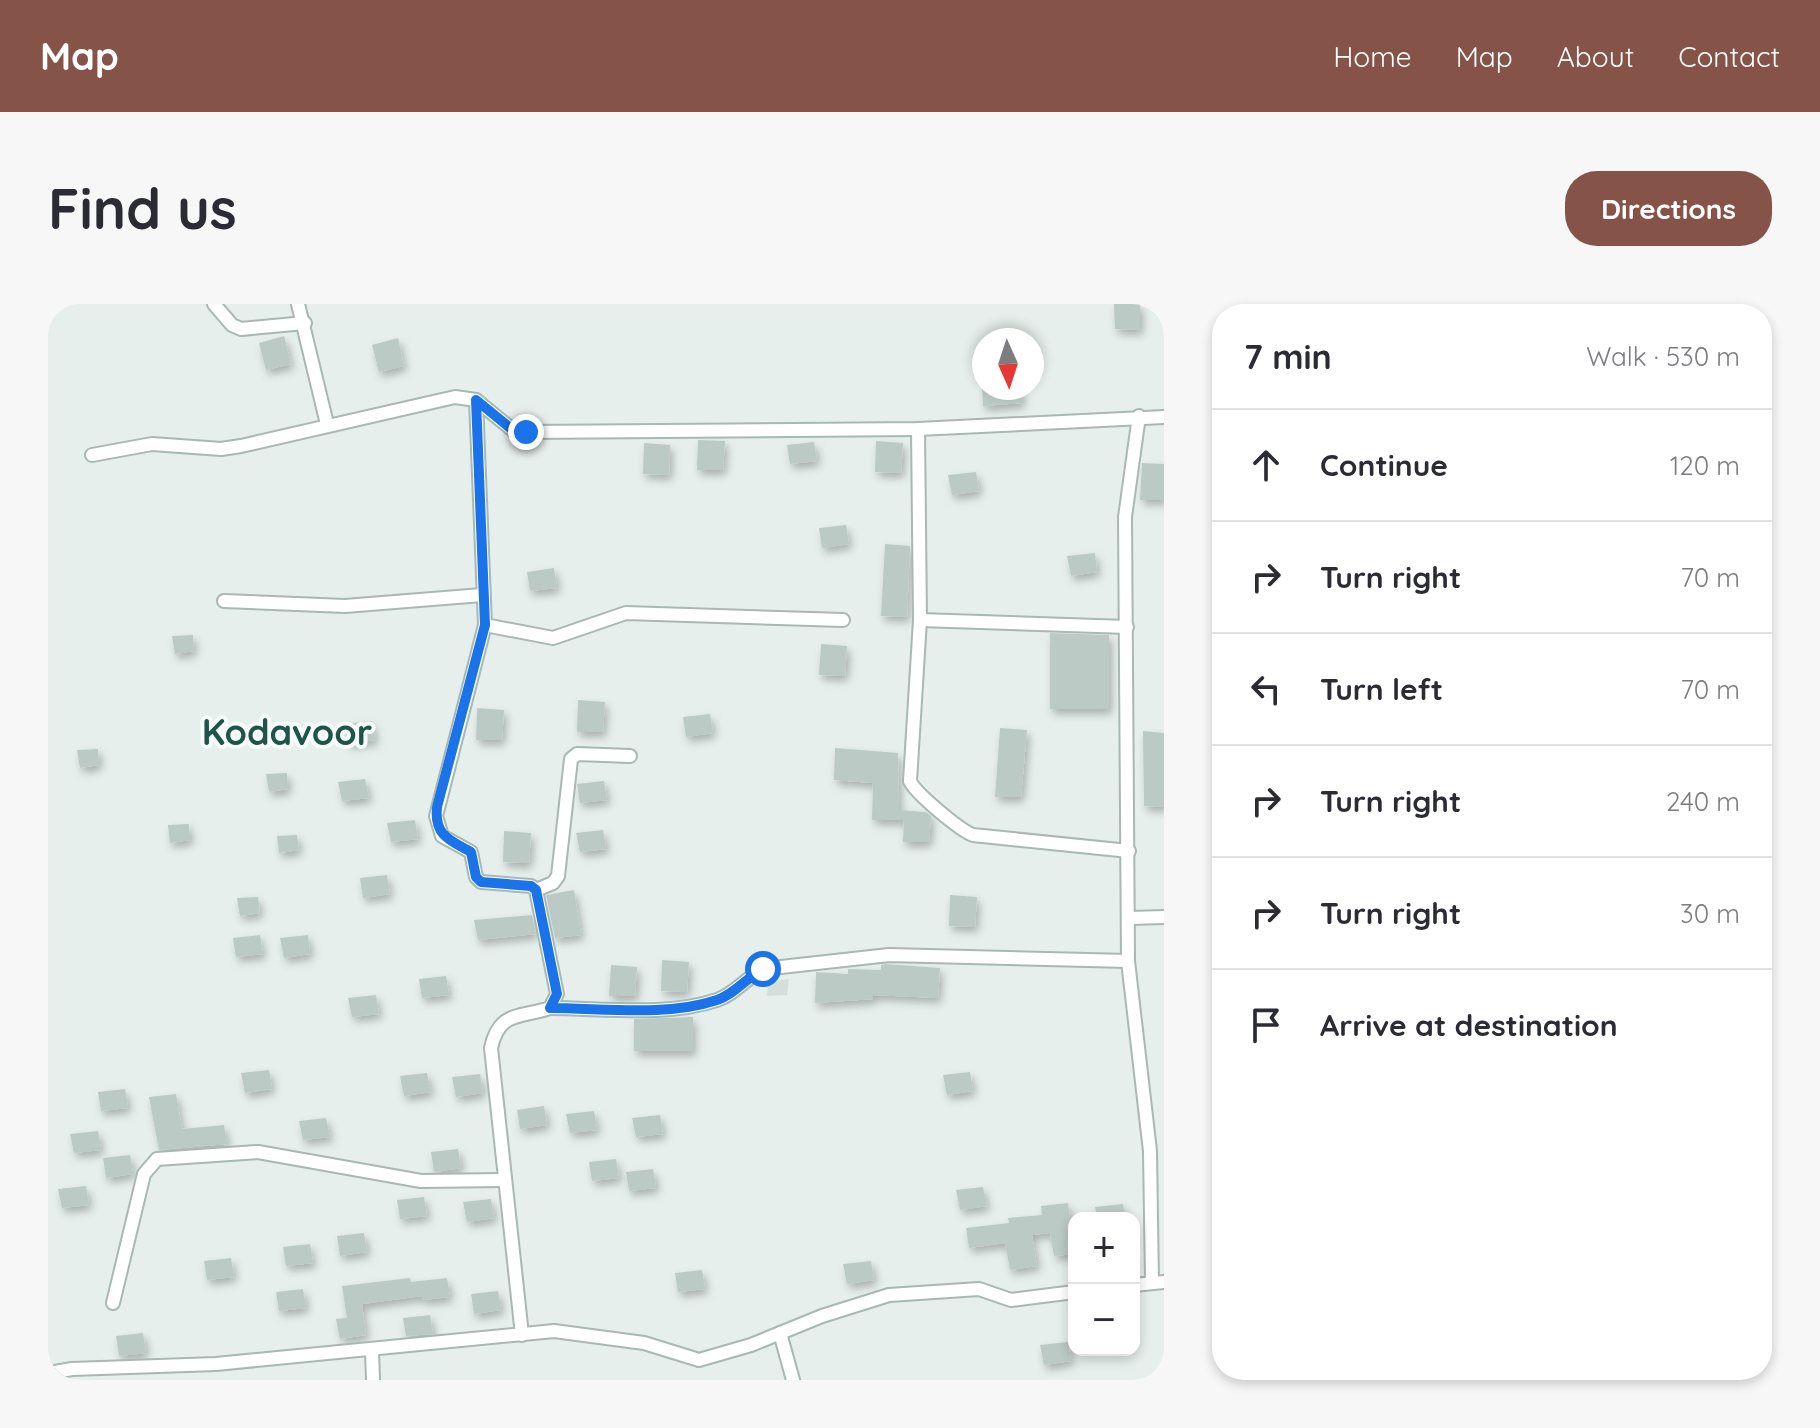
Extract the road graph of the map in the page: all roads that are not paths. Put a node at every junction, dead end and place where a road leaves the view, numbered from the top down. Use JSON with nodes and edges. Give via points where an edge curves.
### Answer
{"nodes":[{"id":1,"x":214,"y":304,"type":"edge"},
{"id":2,"x":316,"y":304,"type":"edge"},
{"id":3,"x":302,"y":313,"type":"edge"},
{"id":4,"x":476,"y":400,"type":"junction"},
{"id":5,"x":1139,"y":416,"type":"junction"},
{"id":6,"x":1164,"y":417,"type":"edge"},
{"id":7,"x":327,"y":424,"type":"junction"},
{"id":8,"x":918,"y":429,"type":"junction"},
{"id":9,"x":92,"y":455,"type":"dead end"},
{"id":10,"x":482,"y":595,"type":"junction"},
{"id":11,"x":224,"y":601,"type":"dead end"},
{"id":12,"x":843,"y":620,"type":"dead end"},
{"id":13,"x":920,"y":620,"type":"junction"},
{"id":14,"x":485,"y":625,"type":"junction"},
{"id":15,"x":1127,"y":627,"type":"junction"},
{"id":16,"x":630,"y":756,"type":"dead end"},
{"id":17,"x":1129,"y":851,"type":"junction"},
{"id":18,"x":536,"y":890,"type":"junction"},
{"id":19,"x":1164,"y":917,"type":"edge"},
{"id":20,"x":1130,"y":918,"type":"junction"},
{"id":21,"x":1128,"y":961,"type":"junction"},
{"id":22,"x":550,"y":1008,"type":"junction"},
{"id":23,"x":505,"y":1180,"type":"junction"},
{"id":24,"x":1158,"y":1282,"type":"edge"},
{"id":25,"x":1068,"y":1293,"type":"edge"},
{"id":26,"x":113,"y":1303,"type":"dead end"},
{"id":27,"x":780,"y":1333,"type":"junction"},
{"id":28,"x":522,"y":1335,"type":"junction"},
{"id":29,"x":372,"y":1351,"type":"junction"},
{"id":30,"x":48,"y":1373,"type":"edge"},
{"id":31,"x":96,"y":1374,"type":"edge"},
{"id":32,"x":373,"y":1380,"type":"edge"},
{"id":33,"x":793,"y":1380,"type":"edge"}],
"edges":[{"from":1,"to":3,"type":"street","via":[[241,329]]},
{"from":2,"to":3,"type":"street"},
{"from":3,"to":7,"type":"street"},
{"from":4,"to":7,"type":"street","via":[[455,397]]},
{"from":4,"to":8,"type":"street","via":[[514,431],[526,432]]},
{"from":4,"to":10,"type":"street"},
{"from":5,"to":6,"type":"street"},
{"from":5,"to":8,"type":"street"},
{"from":5,"to":15,"type":"street","via":[[1125,517]]},
{"from":7,"to":9,"type":"street","via":[[221,449],[152,444]]},
{"from":8,"to":13,"type":"street"},
{"from":10,"to":11,"type":"street","via":[[345,606]]},
{"from":10,"to":14,"type":"street"},
{"from":12,"to":14,"type":"street","via":[[626,613],[553,638]]},
{"from":13,"to":15,"type":"street"},
{"from":13,"to":17,"type":"street","via":[[910,781],[915,792],[945,813],[959,831],[973,835]]},
{"from":14,"to":18,"type":"street","via":[[436,816],[442,836],[471,852],[481,882]]},
{"from":15,"to":17,"type":"street"},
{"from":16,"to":18,"type":"street","via":[[577,754],[571,759],[558,876]]},
{"from":17,"to":20,"type":"street"},
{"from":18,"to":22,"type":"street","via":[[557,994]]},
{"from":19,"to":20,"type":"street"},
{"from":20,"to":21,"type":"street"},
{"from":21,"to":22,"type":"street","via":[[889,955],[763,969],[715,1001],[669,1008]]},
{"from":21,"to":24,"type":"street","via":[[1150,1151]]},
{"from":22,"to":23,"type":"street","via":[[506,1018],[495,1031],[491,1048]]},
{"from":23,"to":26,"type":"street","via":[[431,1182],[258,1152],[157,1159],[144,1174]]},
{"from":23,"to":28,"type":"street"},
{"from":25,"to":27,"type":"street","via":[[1011,1300],[979,1289],[889,1295]]},
{"from":27,"to":28,"type":"street","via":[[699,1360],[644,1343],[554,1331]]},
{"from":27,"to":33,"type":"street"},
{"from":28,"to":29,"type":"street"},
{"from":29,"to":31,"type":"street"},
{"from":29,"to":32,"type":"street"},
{"from":30,"to":31,"type":"street"}]}
